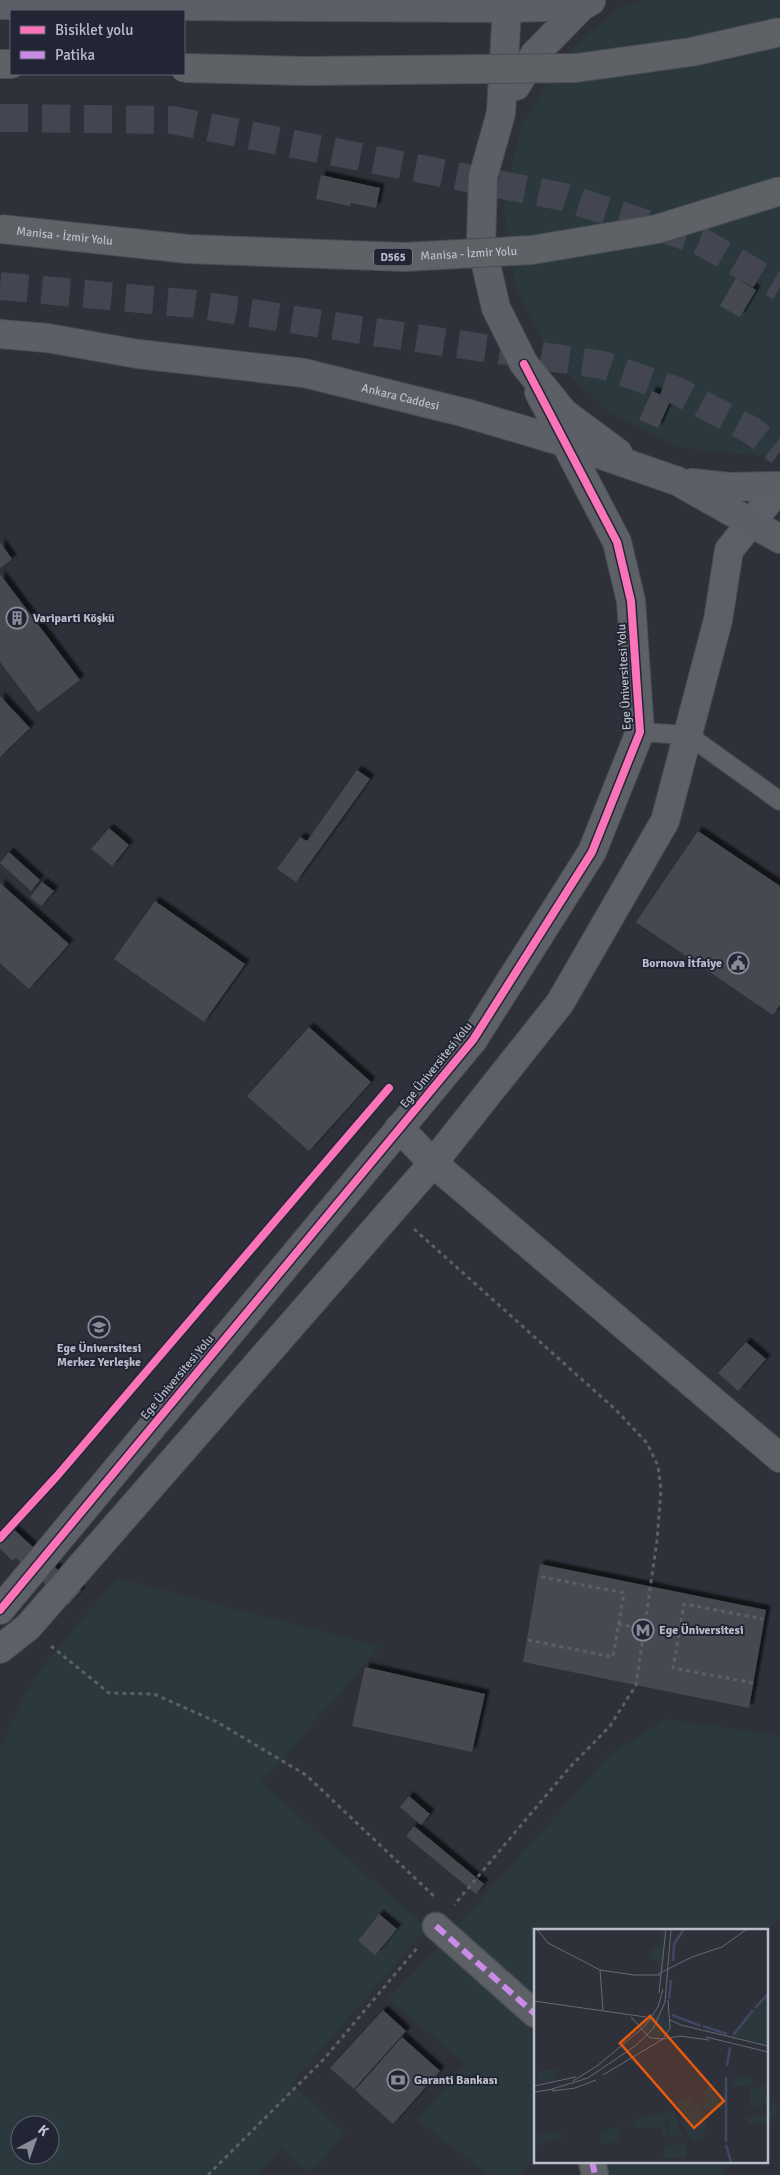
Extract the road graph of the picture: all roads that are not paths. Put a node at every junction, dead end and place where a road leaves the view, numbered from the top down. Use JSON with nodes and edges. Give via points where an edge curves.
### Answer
{"nodes":[{"id":1,"x":588,"y":3,"type":"edge"},
{"id":2,"x":508,"y":4,"type":"edge"},
{"id":3,"x":0,"y":5,"type":"edge"},
{"id":4,"x":780,"y":32,"type":"edge"},
{"id":5,"x":185,"y":68,"type":"edge"},
{"id":6,"x":501,"y":113,"type":"junction"},
{"id":7,"x":780,"y":191,"type":"edge"},
{"id":8,"x":0,"y":229,"type":"edge"},
{"id":9,"x":0,"y":334,"type":"edge"},
{"id":10,"x":524,"y":364,"type":"junction"},
{"id":11,"x":567,"y":443,"type":"junction"},
{"id":12,"x":677,"y":481,"type":"junction"},
{"id":13,"x":780,"y":487,"type":"edge"},
{"id":14,"x":752,"y":522,"type":"junction"},
{"id":15,"x":780,"y":538,"type":"edge"},
{"id":16,"x":640,"y":732,"type":"junction"},
{"id":17,"x":688,"y":735,"type":"junction"},
{"id":18,"x":780,"y":801,"type":"edge"},
{"id":19,"x":399,"y":1128,"type":"junction"},
{"id":20,"x":433,"y":1163,"type":"junction"},
{"id":21,"x":780,"y":1458,"type":"edge"},
{"id":22,"x":0,"y":1610,"type":"edge"},
{"id":23,"x":2,"y":1646,"type":"edge"},
{"id":24,"x":442,"y":1918,"type":"road end"},
{"id":25,"x":534,"y":2013,"type":"edge"},
{"id":26,"x":592,"y":2162,"type":"edge"},
{"id":27,"x":595,"y":2175,"type":"edge"}],
"edges":[{"from":1,"to":2,"type":"main road"},
{"from":1,"to":6,"type":"main road","via":[[535,54]]},
{"from":2,"to":3,"type":"main road"},
{"from":2,"to":6,"type":"main road"},
{"from":4,"to":5,"type":"highway","bridge":true,"via":[[690,52],[576,68],[306,71]]},
{"from":6,"to":10,"type":"main road","via":[[483,177],[481,243],[496,308]]},
{"from":7,"to":8,"type":"highway","name":"Manisa - İzmir Yolu","number":"D565","bridge":true,"via":[[657,229],[532,250],[404,257],[188,249]]},
{"from":9,"to":11,"type":"main road","name":"Ankara Caddesi","via":[[304,373],[466,413]]},
{"from":10,"to":11,"type":"street","name":"Ege Üniversitesi Yolu"},
{"from":10,"to":12,"type":"main road","via":[[564,413],[617,452]]},
{"from":11,"to":12,"type":"main road","name":"Ankara Caddesi"},
{"from":11,"to":16,"type":"street","name":"Ege Üniversitesi Yolu","via":[[617,542],[631,602]]},
{"from":12,"to":13,"type":"main road","via":[[729,487]]},
{"from":12,"to":14,"type":"main road","name":"Ankara Caddesi"},
{"from":13,"to":14,"type":"street"},
{"from":14,"to":15,"type":"main road","name":"Ankara Caddesi"},
{"from":14,"to":17,"type":"street","via":[[729,550],[718,620]]},
{"from":16,"to":17,"type":"lane"},
{"from":16,"to":19,"type":"street","name":"Ege Üniversitesi Yolu","via":[[592,852],[474,1040]]},
{"from":17,"to":18,"type":"lane"},
{"from":17,"to":20,"type":"street","via":[[665,821],[560,1003]]},
{"from":19,"to":20,"type":"street"},
{"from":19,"to":22,"type":"street","name":"Ege Üniversitesi Yolu"},
{"from":20,"to":21,"type":"street"},
{"from":20,"to":23,"type":"street","via":[[28,1627]]},
{"from":24,"to":25,"type":"street"},
{"from":26,"to":27,"type":"street"}]}
